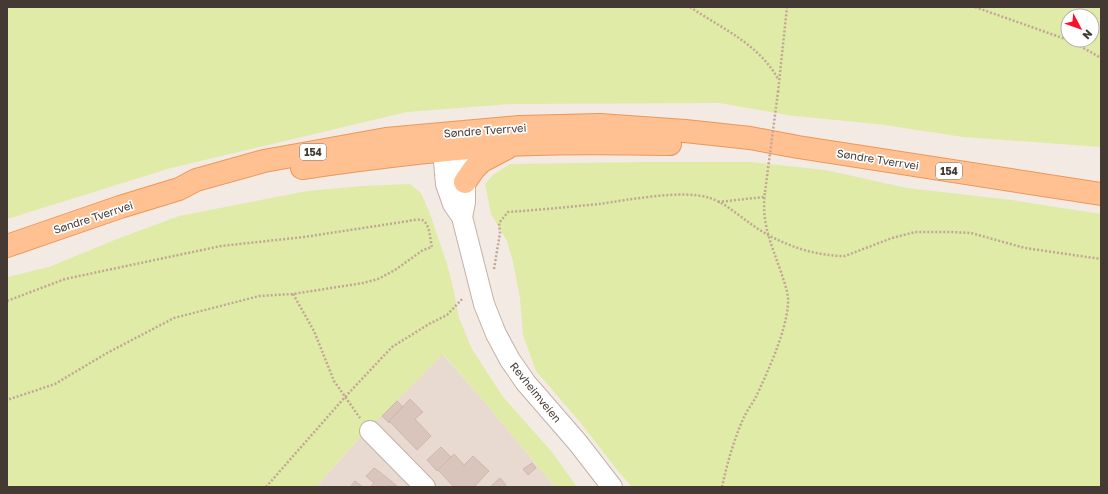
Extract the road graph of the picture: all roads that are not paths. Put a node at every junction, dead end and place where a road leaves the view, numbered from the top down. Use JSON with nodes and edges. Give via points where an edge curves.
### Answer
{"nodes":[{"id":1,"x":452,"y":144,"type":"junction"},
{"id":2,"x":511,"y":145,"type":"junction"},
{"id":3,"x":798,"y":147,"type":"junction"},
{"id":4,"x":465,"y":182,"type":"junction"},
{"id":5,"x":1101,"y":194,"type":"edge"},
{"id":6,"x":462,"y":217,"type":"junction"},
{"id":7,"x":7,"y":246,"type":"edge"},
{"id":8,"x":370,"y":431,"type":"road end"},
{"id":9,"x":425,"y":487,"type":"edge"},
{"id":10,"x":612,"y":487,"type":"edge"}],
"edges":[{"from":1,"to":2,"type":"main road","name":"Søndre Tverrvei","number":"154"},
{"from":1,"to":3,"type":"main road","name":"Søndre Tverrvei","number":"154","via":[[519,127],[600,125],[743,137]]},
{"from":1,"to":4,"type":"street","name":"Revheimveien"},
{"from":1,"to":6,"type":"street","name":"Revheimveien","via":[[446,184],[453,204]]},
{"from":1,"to":7,"type":"main road","name":"Søndre Tverrvei","number":"154","via":[[386,138],[264,161],[196,180],[179,189]]},
{"from":2,"to":3,"type":"main road","name":"Søndre Tverrvei","number":"154","via":[[585,142]]},
{"from":2,"to":4,"type":"main road","number":"154","via":[[482,160]]},
{"from":3,"to":5,"type":"main road","name":"Søndre Tverrvei","number":"154"},
{"from":4,"to":6,"type":"street","name":"Revheimveien"},
{"from":6,"to":10,"type":"street","name":"Revheimveien","via":[[484,304],[502,348],[517,372]]},
{"from":8,"to":9,"type":"street"}]}
